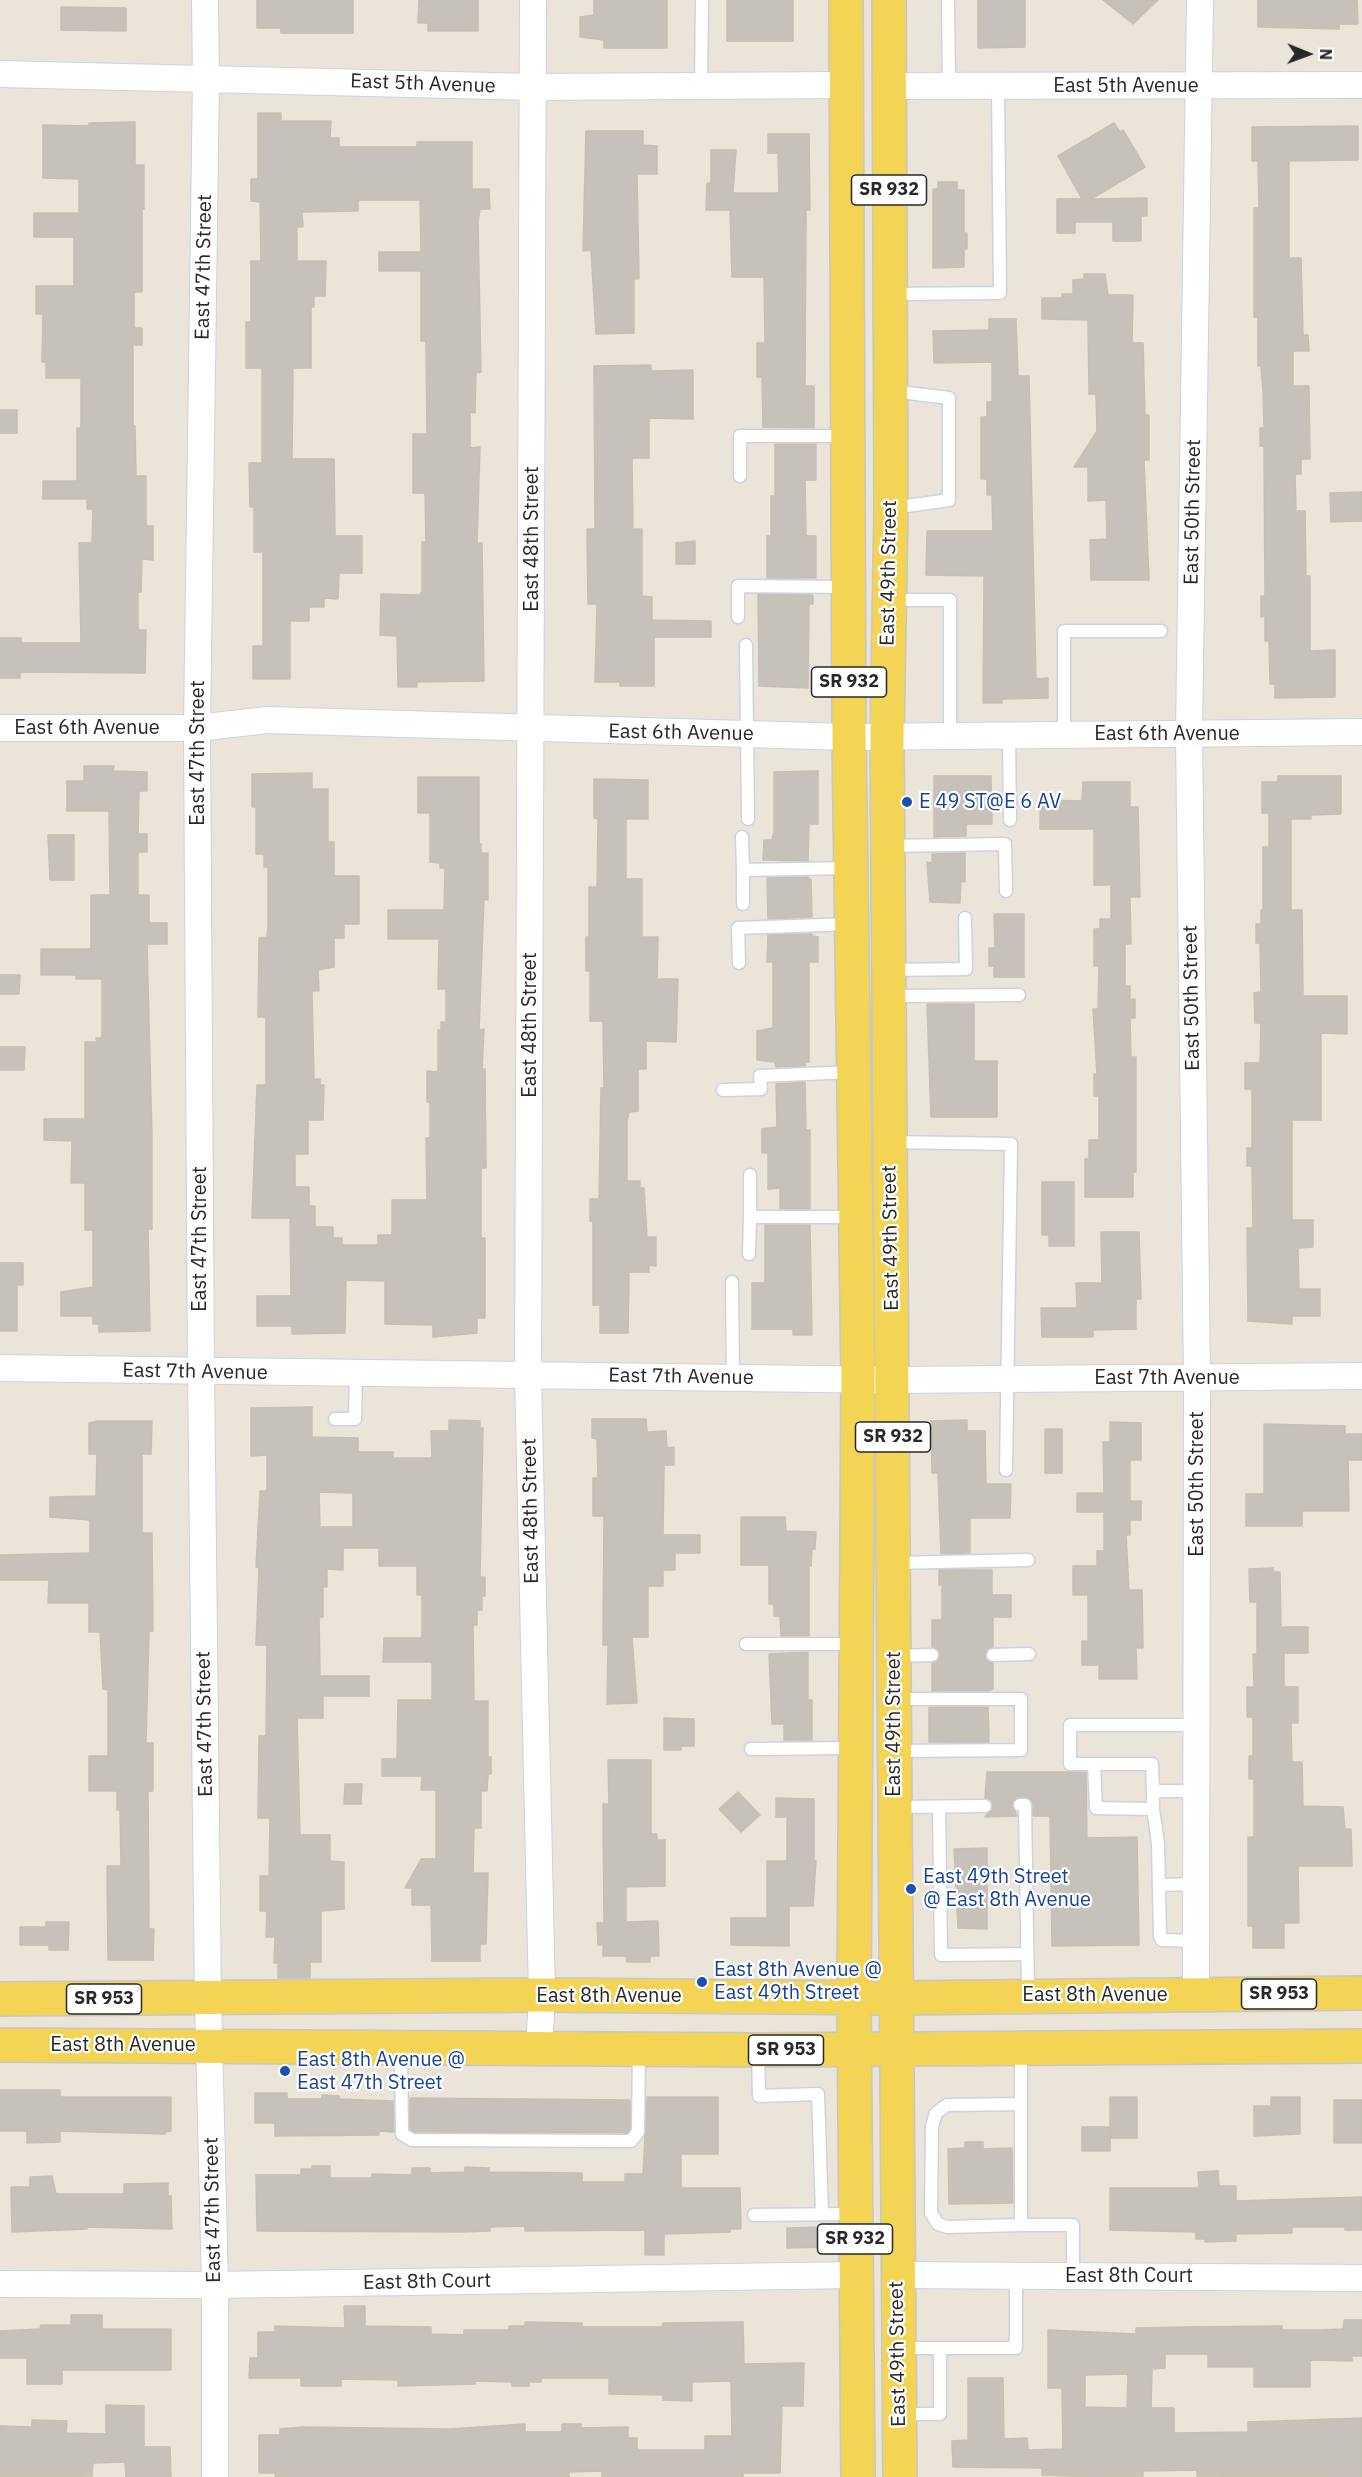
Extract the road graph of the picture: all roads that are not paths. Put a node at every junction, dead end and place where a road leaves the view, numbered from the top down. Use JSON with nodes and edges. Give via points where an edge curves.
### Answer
{"nodes":[{"id":1,"x":205,"y":0,"type":"edge"},
{"id":2,"x":533,"y":0,"type":"edge"},
{"id":3,"x":702,"y":0,"type":"edge"},
{"id":4,"x":846,"y":0,"type":"edge"},
{"id":5,"x":865,"y":0,"type":"edge"},
{"id":6,"x":889,"y":0,"type":"edge"},
{"id":7,"x":948,"y":0,"type":"edge"},
{"id":8,"x":1200,"y":0,"type":"edge"},
{"id":9,"x":0,"y":74,"type":"edge"},
{"id":10,"x":206,"y":78,"type":"junction"},
{"id":11,"x":846,"y":85,"type":"junction"},
{"id":12,"x":1200,"y":85,"type":"junction"},
{"id":13,"x":1362,"y":85,"type":"edge"},
{"id":14,"x":701,"y":86,"type":"junction"},
{"id":15,"x":890,"y":86,"type":"junction"},
{"id":16,"x":949,"y":86,"type":"junction"},
{"id":17,"x":998,"y":86,"type":"junction"},
{"id":18,"x":533,"y":87,"type":"junction"},
{"id":19,"x":889,"y":294,"type":"junction"},
{"id":20,"x":891,"y":391,"type":"junction"},
{"id":21,"x":848,"y":436,"type":"junction"},
{"id":22,"x":740,"y":476,"type":"dead end"},
{"id":23,"x":891,"y":508,"type":"junction"},
{"id":24,"x":849,"y":587,"type":"junction"},
{"id":25,"x":888,"y":600,"type":"junction"},
{"id":26,"x":738,"y":617,"type":"dead end"},
{"id":27,"x":1161,"y":631,"type":"dead end"},
{"id":28,"x":746,"y":645,"type":"dead end"},
{"id":29,"x":0,"y":728,"type":"edge"},
{"id":30,"x":198,"y":728,"type":"junction"},
{"id":31,"x":532,"y":730,"type":"junction"},
{"id":32,"x":1362,"y":732,"type":"edge"},
{"id":33,"x":1189,"y":734,"type":"junction"},
{"id":34,"x":746,"y":735,"type":"junction"},
{"id":35,"x":1064,"y":735,"type":"junction"},
{"id":36,"x":950,"y":736,"type":"junction"},
{"id":37,"x":1009,"y":736,"type":"junction"},
{"id":38,"x":849,"y":737,"type":"junction"},
{"id":39,"x":887,"y":737,"type":"junction"},
{"id":40,"x":748,"y":819,"type":"dead end"},
{"id":41,"x":1010,"y":820,"type":"dead end"},
{"id":42,"x":742,"y":837,"type":"dead end"},
{"id":43,"x":888,"y":846,"type":"junction"},
{"id":44,"x":851,"y":868,"type":"junction"},
{"id":45,"x":743,"y":870,"type":"junction"},
{"id":46,"x":1006,"y":891,"type":"dead end"},
{"id":47,"x":743,"y":904,"type":"dead end"},
{"id":48,"x":965,"y":918,"type":"dead end"},
{"id":49,"x":852,"y":924,"type":"junction"},
{"id":50,"x":739,"y":963,"type":"dead end"},
{"id":51,"x":889,"y":983,"type":"junction"},
{"id":52,"x":1019,"y":995,"type":"dead end"},
{"id":53,"x":854,"y":1072,"type":"junction"},
{"id":54,"x":723,"y":1090,"type":"dead end"},
{"id":55,"x":890,"y":1142,"type":"junction"},
{"id":56,"x":750,"y":1175,"type":"dead end"},
{"id":57,"x":750,"y":1216,"type":"junction"},
{"id":58,"x":856,"y":1217,"type":"junction"},
{"id":59,"x":749,"y":1254,"type":"dead end"},
{"id":60,"x":732,"y":1282,"type":"dead end"},
{"id":61,"x":0,"y":1368,"type":"edge"},
{"id":62,"x":201,"y":1372,"type":"junction"},
{"id":63,"x":356,"y":1374,"type":"junction"},
{"id":64,"x":528,"y":1376,"type":"junction"},
{"id":65,"x":1362,"y":1376,"type":"edge"},
{"id":66,"x":733,"y":1378,"type":"junction"},
{"id":67,"x":1007,"y":1378,"type":"junction"},
{"id":68,"x":858,"y":1379,"type":"junction"},
{"id":69,"x":1197,"y":1379,"type":"junction"},
{"id":70,"x":892,"y":1380,"type":"junction"},
{"id":71,"x":335,"y":1419,"type":"dead end"},
{"id":72,"x":1006,"y":1470,"type":"dead end"},
{"id":73,"x":1028,"y":1560,"type":"dead end"},
{"id":74,"x":893,"y":1563,"type":"junction"},
{"id":75,"x":746,"y":1644,"type":"dead end"},
{"id":76,"x":856,"y":1644,"type":"junction"},
{"id":77,"x":1029,"y":1654,"type":"dead end"},
{"id":78,"x":932,"y":1655,"type":"dead end"},
{"id":79,"x":993,"y":1655,"type":"dead end"},
{"id":80,"x":894,"y":1656,"type":"junction"},
{"id":81,"x":894,"y":1699,"type":"junction"},
{"id":82,"x":1196,"y":1725,"type":"junction"},
{"id":83,"x":855,"y":1748,"type":"junction"},
{"id":84,"x":751,"y":1749,"type":"dead end"},
{"id":85,"x":894,"y":1751,"type":"junction"},
{"id":86,"x":1094,"y":1764,"type":"junction"},
{"id":87,"x":1153,"y":1791,"type":"junction"},
{"id":88,"x":1196,"y":1791,"type":"junction"},
{"id":89,"x":1020,"y":1805,"type":"dead end"},
{"id":90,"x":985,"y":1806,"type":"dead end"},
{"id":91,"x":894,"y":1807,"type":"junction"},
{"id":92,"x":939,"y":1807,"type":"junction"},
{"id":93,"x":1153,"y":1809,"type":"junction"},
{"id":94,"x":1196,"y":1884,"type":"junction"},
{"id":95,"x":1159,"y":1885,"type":"junction"},
{"id":96,"x":1196,"y":1941,"type":"junction"},
{"id":97,"x":1027,"y":1954,"type":"junction"},
{"id":98,"x":1362,"y":1993,"type":"edge"},
{"id":99,"x":542,"y":1995,"type":"junction"},
{"id":100,"x":1028,"y":1995,"type":"junction"},
{"id":101,"x":1196,"y":1995,"type":"junction"},
{"id":102,"x":854,"y":1997,"type":"junction"},
{"id":103,"x":895,"y":1998,"type":"junction"},
{"id":104,"x":0,"y":2000,"type":"edge"},
{"id":105,"x":208,"y":2000,"type":"junction"},
{"id":106,"x":0,"y":2045,"type":"edge"},
{"id":107,"x":209,"y":2046,"type":"junction"},
{"id":108,"x":1362,"y":2046,"type":"edge"},
{"id":109,"x":400,"y":2048,"type":"junction"},
{"id":110,"x":1021,"y":2049,"type":"junction"},
{"id":111,"x":539,"y":2050,"type":"junction"},
{"id":112,"x":639,"y":2050,"type":"junction"},
{"id":113,"x":758,"y":2050,"type":"junction"},
{"id":114,"x":854,"y":2050,"type":"junction"},
{"id":115,"x":895,"y":2050,"type":"junction"},
{"id":116,"x":1021,"y":2104,"type":"junction"},
{"id":117,"x":822,"y":2214,"type":"junction"},
{"id":118,"x":855,"y":2214,"type":"junction"},
{"id":119,"x":754,"y":2215,"type":"dead end"},
{"id":120,"x":1021,"y":2225,"type":"junction"},
{"id":121,"x":855,"y":2275,"type":"junction"},
{"id":122,"x":897,"y":2275,"type":"junction"},
{"id":123,"x":1016,"y":2275,"type":"junction"},
{"id":124,"x":1073,"y":2276,"type":"junction"},
{"id":125,"x":1362,"y":2277,"type":"edge"},
{"id":126,"x":0,"y":2284,"type":"edge"},
{"id":127,"x":215,"y":2285,"type":"junction"},
{"id":128,"x":898,"y":2348,"type":"junction"},
{"id":129,"x":940,"y":2348,"type":"junction"},
{"id":130,"x":899,"y":2414,"type":"junction"},
{"id":131,"x":215,"y":2477,"type":"edge"},
{"id":132,"x":858,"y":2477,"type":"edge"},
{"id":133,"x":900,"y":2477,"type":"edge"}],
"edges":[{"from":1,"to":10,"type":"street","name":"East 47th Street"},
{"from":2,"to":18,"type":"street","name":"East 48th Street"},
{"from":3,"to":14,"type":"lane"},
{"from":4,"to":11,"type":"main road","name":"East 49th Street","number":"SR 932"},
{"from":5,"to":15,"type":"main road","via":[[867,55],[872,67]]},
{"from":6,"to":15,"type":"main road","name":"East 49th Street","number":"SR 932"},
{"from":7,"to":16,"type":"lane"},
{"from":8,"to":12,"type":"street","name":"East 50th Street"},
{"from":9,"to":10,"type":"street","name":"East 5th Avenue"},
{"from":10,"to":18,"type":"street","name":"East 5th Avenue"},
{"from":10,"to":30,"type":"street","name":"East 47th Street"},
{"from":11,"to":14,"type":"street","name":"East 5th Avenue"},
{"from":11,"to":19,"type":"main road","via":[[874,117],[876,268]]},
{"from":11,"to":21,"type":"main road","name":"East 49th Street","number":"SR 932"},
{"from":12,"to":13,"type":"street","name":"East 5th Avenue"},
{"from":12,"to":17,"type":"street","name":"East 5th Avenue"},
{"from":12,"to":33,"type":"street","name":"East 50th Street"},
{"from":14,"to":18,"type":"street","name":"East 5th Avenue"},
{"from":15,"to":16,"type":"street","name":"East 5th Avenue"},
{"from":15,"to":19,"type":"main road","name":"East 49th Street","number":"SR 932"},
{"from":16,"to":17,"type":"street","name":"East 5th Avenue"},
{"from":17,"to":19,"type":"lane","via":[[1000,293]]},
{"from":18,"to":31,"type":"street","name":"East 48th Street"},
{"from":19,"to":20,"type":"main road","name":"East 49th Street","number":"SR 932"},
{"from":20,"to":23,"type":"main road","name":"East 49th Street","number":"SR 932"},
{"from":20,"to":23,"type":"lane","via":[[949,398],[949,500]]},
{"from":21,"to":22,"type":"lane","via":[[740,436]]},
{"from":21,"to":24,"type":"main road","name":"East 49th Street","number":"SR 932"},
{"from":23,"to":25,"type":"main road","name":"East 49th Street","number":"SR 932"},
{"from":24,"to":26,"type":"lane","via":[[738,586]]},
{"from":24,"to":38,"type":"main road","name":"East 49th Street","number":"SR 932"},
{"from":25,"to":36,"type":"lane","via":[[950,600]]},
{"from":25,"to":39,"type":"main road","name":"East 49th Street","number":"SR 932"},
{"from":27,"to":35,"type":"lane","via":[[1064,631]]},
{"from":28,"to":34,"type":"lane"},
{"from":29,"to":30,"type":"street","name":"East 6th Avenue"},
{"from":30,"to":31,"type":"street","name":"East 6th Avenue","via":[[267,720]]},
{"from":30,"to":62,"type":"street","name":"East 47th Street"},
{"from":31,"to":34,"type":"street","name":"East 6th Avenue"},
{"from":31,"to":64,"type":"street","name":"East 48th Street"},
{"from":32,"to":33,"type":"street","name":"East 6th Avenue"},
{"from":33,"to":35,"type":"street","name":"East 6th Avenue"},
{"from":33,"to":69,"type":"street","name":"East 50th Street"},
{"from":34,"to":38,"type":"street","name":"East 6th Avenue"},
{"from":34,"to":40,"type":"lane"},
{"from":35,"to":37,"type":"street","name":"East 6th Avenue"},
{"from":36,"to":37,"type":"street","name":"East 6th Avenue"},
{"from":36,"to":39,"type":"street","name":"East 6th Avenue"},
{"from":37,"to":41,"type":"lane"},
{"from":38,"to":39,"type":"street","name":"East 6th Avenue"},
{"from":38,"to":44,"type":"main road","name":"East 49th Street","number":"SR 932"},
{"from":39,"to":43,"type":"main road","name":"East 49th Street","number":"SR 932"},
{"from":42,"to":45,"type":"lane"},
{"from":43,"to":46,"type":"lane","via":[[1005,844]]},
{"from":43,"to":51,"type":"main road","name":"East 49th Street","number":"SR 932"},
{"from":44,"to":45,"type":"lane"},
{"from":44,"to":49,"type":"main road","name":"East 49th Street","number":"SR 932"},
{"from":45,"to":47,"type":"lane"},
{"from":48,"to":51,"type":"lane","via":[[966,969]]},
{"from":49,"to":50,"type":"lane","via":[[738,928]]},
{"from":49,"to":53,"type":"main road","name":"East 49th Street","number":"SR 932"},
{"from":51,"to":52,"type":"lane"},
{"from":51,"to":55,"type":"main road","name":"East 49th Street","number":"SR 932"},
{"from":53,"to":54,"type":"lane","via":[[760,1076],[760,1089]]},
{"from":53,"to":58,"type":"main road","name":"East 49th Street","number":"SR 932"},
{"from":55,"to":67,"type":"lane","via":[[1011,1143]]},
{"from":55,"to":70,"type":"main road","name":"East 49th Street","number":"SR 932"},
{"from":56,"to":57,"type":"lane"},
{"from":57,"to":58,"type":"lane"},
{"from":57,"to":59,"type":"lane"},
{"from":58,"to":68,"type":"main road","name":"East 49th Street","number":"SR 932"},
{"from":60,"to":66,"type":"lane"},
{"from":61,"to":62,"type":"street","name":"East 7th Avenue"},
{"from":62,"to":63,"type":"street","name":"East 7th Avenue"},
{"from":62,"to":105,"type":"street","name":"East 47th Street"},
{"from":63,"to":64,"type":"street","name":"East 7th Avenue"},
{"from":63,"to":71,"type":"lane","via":[[355,1419]]},
{"from":64,"to":66,"type":"street","name":"East 7th Avenue"},
{"from":64,"to":99,"type":"street","name":"East 48th Street"},
{"from":65,"to":69,"type":"street","name":"East 7th Avenue"},
{"from":66,"to":68,"type":"street","name":"East 7th Avenue"},
{"from":67,"to":69,"type":"street","name":"East 7th Avenue"},
{"from":67,"to":70,"type":"street","name":"East 7th Avenue"},
{"from":67,"to":72,"type":"lane"},
{"from":68,"to":70,"type":"street","name":"East 7th Avenue"},
{"from":68,"to":76,"type":"main road","name":"East 49th Street","number":"SR 932"},
{"from":69,"to":82,"type":"street","name":"East 50th Street"},
{"from":70,"to":74,"type":"main road","name":"East 49th Street","number":"SR 932"},
{"from":73,"to":74,"type":"lane"},
{"from":74,"to":80,"type":"main road","name":"East 49th Street","number":"SR 932"},
{"from":75,"to":76,"type":"lane"},
{"from":76,"to":83,"type":"main road","name":"East 49th Street","number":"SR 932"},
{"from":77,"to":79,"type":"lane"},
{"from":78,"to":80,"type":"lane"},
{"from":80,"to":81,"type":"main road","name":"East 49th Street","number":"SR 932"},
{"from":81,"to":85,"type":"main road","name":"East 49th Street","number":"SR 932"},
{"from":81,"to":85,"type":"lane","via":[[1021,1699],[1021,1740],[1021,1750]]},
{"from":82,"to":86,"type":"lane","via":[[1070,1725],[1070,1764]]},
{"from":82,"to":88,"type":"street","name":"East 50th Street"},
{"from":83,"to":84,"type":"lane"},
{"from":83,"to":102,"type":"main road","name":"East 49th Street","number":"SR 932"},
{"from":85,"to":91,"type":"main road","name":"East 49th Street","number":"SR 932"},
{"from":86,"to":87,"type":"lane","via":[[1152,1764]]},
{"from":86,"to":93,"type":"lane","via":[[1096,1808]]},
{"from":87,"to":88,"type":"lane"},
{"from":87,"to":93,"type":"lane"},
{"from":88,"to":94,"type":"street","name":"East 50th Street"},
{"from":89,"to":97,"type":"lane","via":[[1025,1805]]},
{"from":90,"to":92,"type":"lane"},
{"from":91,"to":92,"type":"lane"},
{"from":91,"to":103,"type":"main road","name":"East 49th Street","number":"SR 932"},
{"from":92,"to":97,"type":"lane","via":[[941,1955]]},
{"from":93,"to":95,"type":"lane"},
{"from":94,"to":95,"type":"lane"},
{"from":94,"to":96,"type":"street","name":"East 50th Street"},
{"from":95,"to":96,"type":"lane","via":[[1162,1940]]},
{"from":96,"to":101,"type":"street","name":"East 50th Street"},
{"from":97,"to":100,"type":"lane"},
{"from":98,"to":101,"type":"main road","name":"East 8th Avenue","number":"SR 953"},
{"from":99,"to":102,"type":"main road","name":"East 8th Avenue","number":"SR 953"},
{"from":99,"to":105,"type":"main road","name":"East 8th Avenue","number":"SR 953"},
{"from":99,"to":111,"type":"street","name":"East 48th Street"},
{"from":100,"to":101,"type":"main road","name":"East 8th Avenue","number":"SR 953"},
{"from":100,"to":103,"type":"main road","name":"East 8th Avenue","number":"SR 953"},
{"from":102,"to":103,"type":"main road","name":"East 8th Avenue","number":"SR 953"},
{"from":102,"to":114,"type":"main road","name":"East 49th Street","number":"SR 932"},
{"from":103,"to":115,"type":"main road","name":"East 49th Street","number":"SR 932"},
{"from":104,"to":105,"type":"main road","name":"East 8th Avenue","number":"SR 953"},
{"from":105,"to":107,"type":"street","name":"East 47th Street"},
{"from":106,"to":107,"type":"main road","name":"East 8th Avenue","number":"SR 953"},
{"from":107,"to":109,"type":"main road","name":"East 8th Avenue","number":"SR 953"},
{"from":107,"to":127,"type":"street","name":"East 47th Street"},
{"from":108,"to":110,"type":"main road","name":"East 8th Avenue","number":"SR 953"},
{"from":109,"to":111,"type":"main road","name":"East 8th Avenue","number":"SR 953"},
{"from":109,"to":112,"type":"lane","via":[[402,2134],[412,2140],[631,2141],[638,2132]]},
{"from":110,"to":115,"type":"main road","name":"East 8th Avenue","number":"SR 953"},
{"from":110,"to":116,"type":"lane"},
{"from":111,"to":112,"type":"main road","name":"East 8th Avenue","number":"SR 953"},
{"from":112,"to":113,"type":"main road","name":"East 8th Avenue","number":"SR 953"},
{"from":113,"to":114,"type":"main road","name":"East 8th Avenue","number":"SR 953"},
{"from":113,"to":117,"type":"lane","via":[[759,2096],[818,2094]]},
{"from":114,"to":115,"type":"main road","name":"East 8th Avenue","number":"SR 953"},
{"from":114,"to":118,"type":"main road","name":"East 49th Street","number":"SR 932"},
{"from":115,"to":122,"type":"main road","name":"East 49th Street","number":"SR 932"},
{"from":116,"to":120,"type":"lane"},
{"from":116,"to":120,"type":"lane","via":[[947,2105],[936,2113],[932,2126],[931,2213],[938,2224],[947,2227]]},
{"from":117,"to":118,"type":"lane"},
{"from":117,"to":119,"type":"lane"},
{"from":118,"to":121,"type":"main road","name":"East 49th Street","number":"SR 932"},
{"from":120,"to":124,"type":"lane","via":[[1073,2225]]},
{"from":121,"to":127,"type":"street","name":"East 8th Court"},
{"from":121,"to":132,"type":"main road","name":"East 49th Street","number":"SR 932"},
{"from":122,"to":123,"type":"street","name":"East 8th Court"},
{"from":122,"to":128,"type":"main road","name":"East 49th Street","number":"SR 932"},
{"from":123,"to":124,"type":"street","name":"East 8th Court"},
{"from":123,"to":129,"type":"lane","via":[[1016,2348]]},
{"from":124,"to":125,"type":"street","name":"East 8th Court"},
{"from":126,"to":127,"type":"street","name":"East 8th Court"},
{"from":127,"to":131,"type":"street","name":"East 47th Street"},
{"from":128,"to":129,"type":"lane"},
{"from":128,"to":130,"type":"main road","name":"East 49th Street","number":"SR 932"},
{"from":129,"to":130,"type":"lane","via":[[939,2415]]},
{"from":130,"to":133,"type":"main road","name":"East 49th Street","number":"SR 932"}]}
